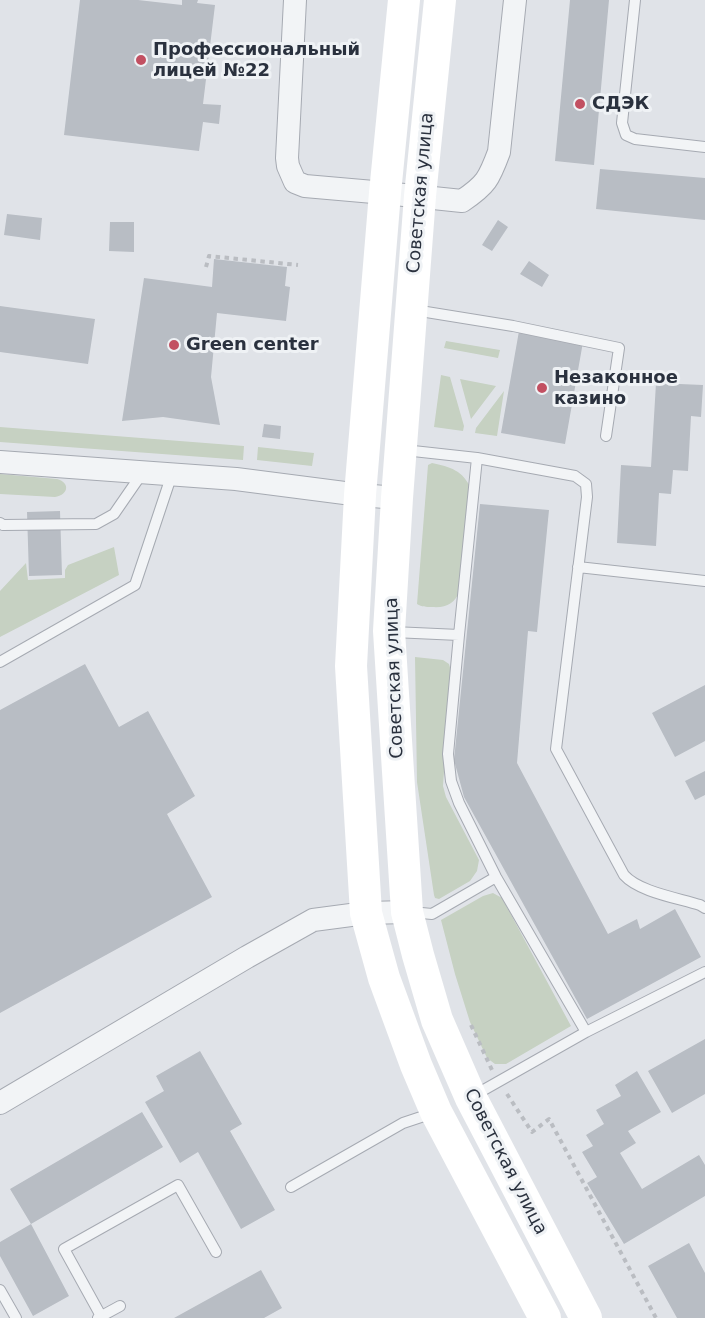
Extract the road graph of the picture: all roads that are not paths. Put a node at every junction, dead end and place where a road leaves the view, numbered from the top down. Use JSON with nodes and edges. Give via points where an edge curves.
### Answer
{"nodes":[{"id":1,"x":295,"y":0,"type":"edge"},
{"id":2,"x":404,"y":0,"type":"edge"},
{"id":3,"x":440,"y":0,"type":"edge"},
{"id":4,"x":515,"y":0,"type":"edge"},
{"id":5,"x":635,"y":0,"type":"edge"},
{"id":6,"x":705,"y":147,"type":"edge"},
{"id":7,"x":385,"y":193,"type":"junction"},
{"id":8,"x":420,"y":196,"type":"junction"},
{"id":9,"x":375,"y":306,"type":"junction"},
{"id":10,"x":411,"y":309,"type":"junction"},
{"id":11,"x":606,"y":436,"type":"dead end"},
{"id":12,"x":401,"y":450,"type":"junction"},
{"id":13,"x":477,"y":458,"type":"junction"},
{"id":14,"x":0,"y":462,"type":"edge"},
{"id":15,"x":144,"y":472,"type":"junction"},
{"id":16,"x":172,"y":474,"type":"junction"},
{"id":17,"x":360,"y":495,"type":"junction"},
{"id":18,"x":397,"y":498,"type":"junction"},
{"id":19,"x":0,"y":523,"type":"edge"},
{"id":20,"x":578,"y":567,"type":"junction"},
{"id":21,"x":705,"y":582,"type":"edge"},
{"id":22,"x":389,"y":631,"type":"junction"},
{"id":23,"x":459,"y":635,"type":"junction"},
{"id":24,"x":0,"y":662,"type":"edge"},
{"id":25,"x":496,"y":877,"type":"junction"},
{"id":26,"x":705,"y":908,"type":"edge"},
{"id":27,"x":407,"y":912,"type":"junction"},
{"id":28,"x":366,"y":913,"type":"junction"},
{"id":29,"x":705,"y":972,"type":"edge"},
{"id":30,"x":586,"y":1032,"type":"junction"},
{"id":31,"x":471,"y":1098,"type":"junction"},
{"id":32,"x":0,"y":1103,"type":"edge"},
{"id":33,"x":436,"y":1112,"type":"junction"},
{"id":34,"x":291,"y":1187,"type":"dead end"},
{"id":35,"x":216,"y":1252,"type":"dead end"},
{"id":36,"x":0,"y":1290,"type":"edge"},
{"id":37,"x":120,"y":1306,"type":"dead end"},
{"id":38,"x":99,"y":1317,"type":"edge"},
{"id":39,"x":16,"y":1318,"type":"edge"},
{"id":40,"x":545,"y":1318,"type":"edge"},
{"id":41,"x":586,"y":1318,"type":"edge"}],
"edges":[{"from":1,"to":7,"type":"street","via":[[287,158],[291,176],[305,186]]},
{"from":2,"to":7,"type":"main road","name":"Советская улица"},
{"from":3,"to":8,"type":"main road","name":"Советская улица"},
{"from":4,"to":8,"type":"street","via":[[499,152],[490,176],[462,201]]},
{"from":5,"to":6,"type":"lane","via":[[622,123],[626,135]]},
{"from":7,"to":8,"type":"street"},
{"from":7,"to":9,"type":"main road","name":"Советская улица"},
{"from":8,"to":10,"type":"main road","name":"Советская улица"},
{"from":9,"to":10,"type":"main road"},
{"from":9,"to":17,"type":"main road","name":"Советская улица"},
{"from":10,"to":11,"type":"lane","via":[[619,348]]},
{"from":10,"to":12,"type":"main road","name":"Советская улица"},
{"from":12,"to":13,"type":"lane"},
{"from":12,"to":18,"type":"main road","name":"Советская улица"},
{"from":13,"to":20,"type":"lane","via":[[575,476],[586,484]]},
{"from":13,"to":23,"type":"lane"},
{"from":14,"to":15,"type":"street"},
{"from":15,"to":16,"type":"street"},
{"from":15,"to":19,"type":"lane","via":[[114,514],[96,524]]},
{"from":16,"to":17,"type":"street"},
{"from":16,"to":24,"type":"lane","via":[[135,585]]},
{"from":17,"to":18,"type":"street"},
{"from":17,"to":28,"type":"main road","name":"Советская улица","via":[[351,666]]},
{"from":18,"to":22,"type":"main road","name":"Советская улица"},
{"from":20,"to":21,"type":"lane"},
{"from":20,"to":26,"type":"lane","via":[[556,749],[630,882]]},
{"from":22,"to":23,"type":"lane"},
{"from":22,"to":27,"type":"main road","name":"Советская улица"},
{"from":23,"to":25,"type":"lane","via":[[448,754],[451,781]]},
{"from":25,"to":27,"type":"lane","via":[[432,914]]},
{"from":25,"to":30,"type":"lane"},
{"from":27,"to":28,"type":"street"},
{"from":27,"to":31,"type":"main road","name":"Советская улица","via":[[437,1020]]},
{"from":28,"to":32,"type":"street","via":[[313,920]]},
{"from":28,"to":33,"type":"main road","name":"Советская улица","via":[[384,978]]},
{"from":29,"to":30,"type":"lane"},
{"from":30,"to":31,"type":"lane"},
{"from":31,"to":33,"type":"main road"},
{"from":31,"to":41,"type":"main road","name":"Советская улица"},
{"from":33,"to":34,"type":"lane","via":[[403,1123]]},
{"from":33,"to":40,"type":"main road","name":"Советская улица"},
{"from":35,"to":38,"type":"lane","via":[[178,1185],[64,1250]]},
{"from":36,"to":39,"type":"lane"},
{"from":37,"to":38,"type":"lane"}]}
